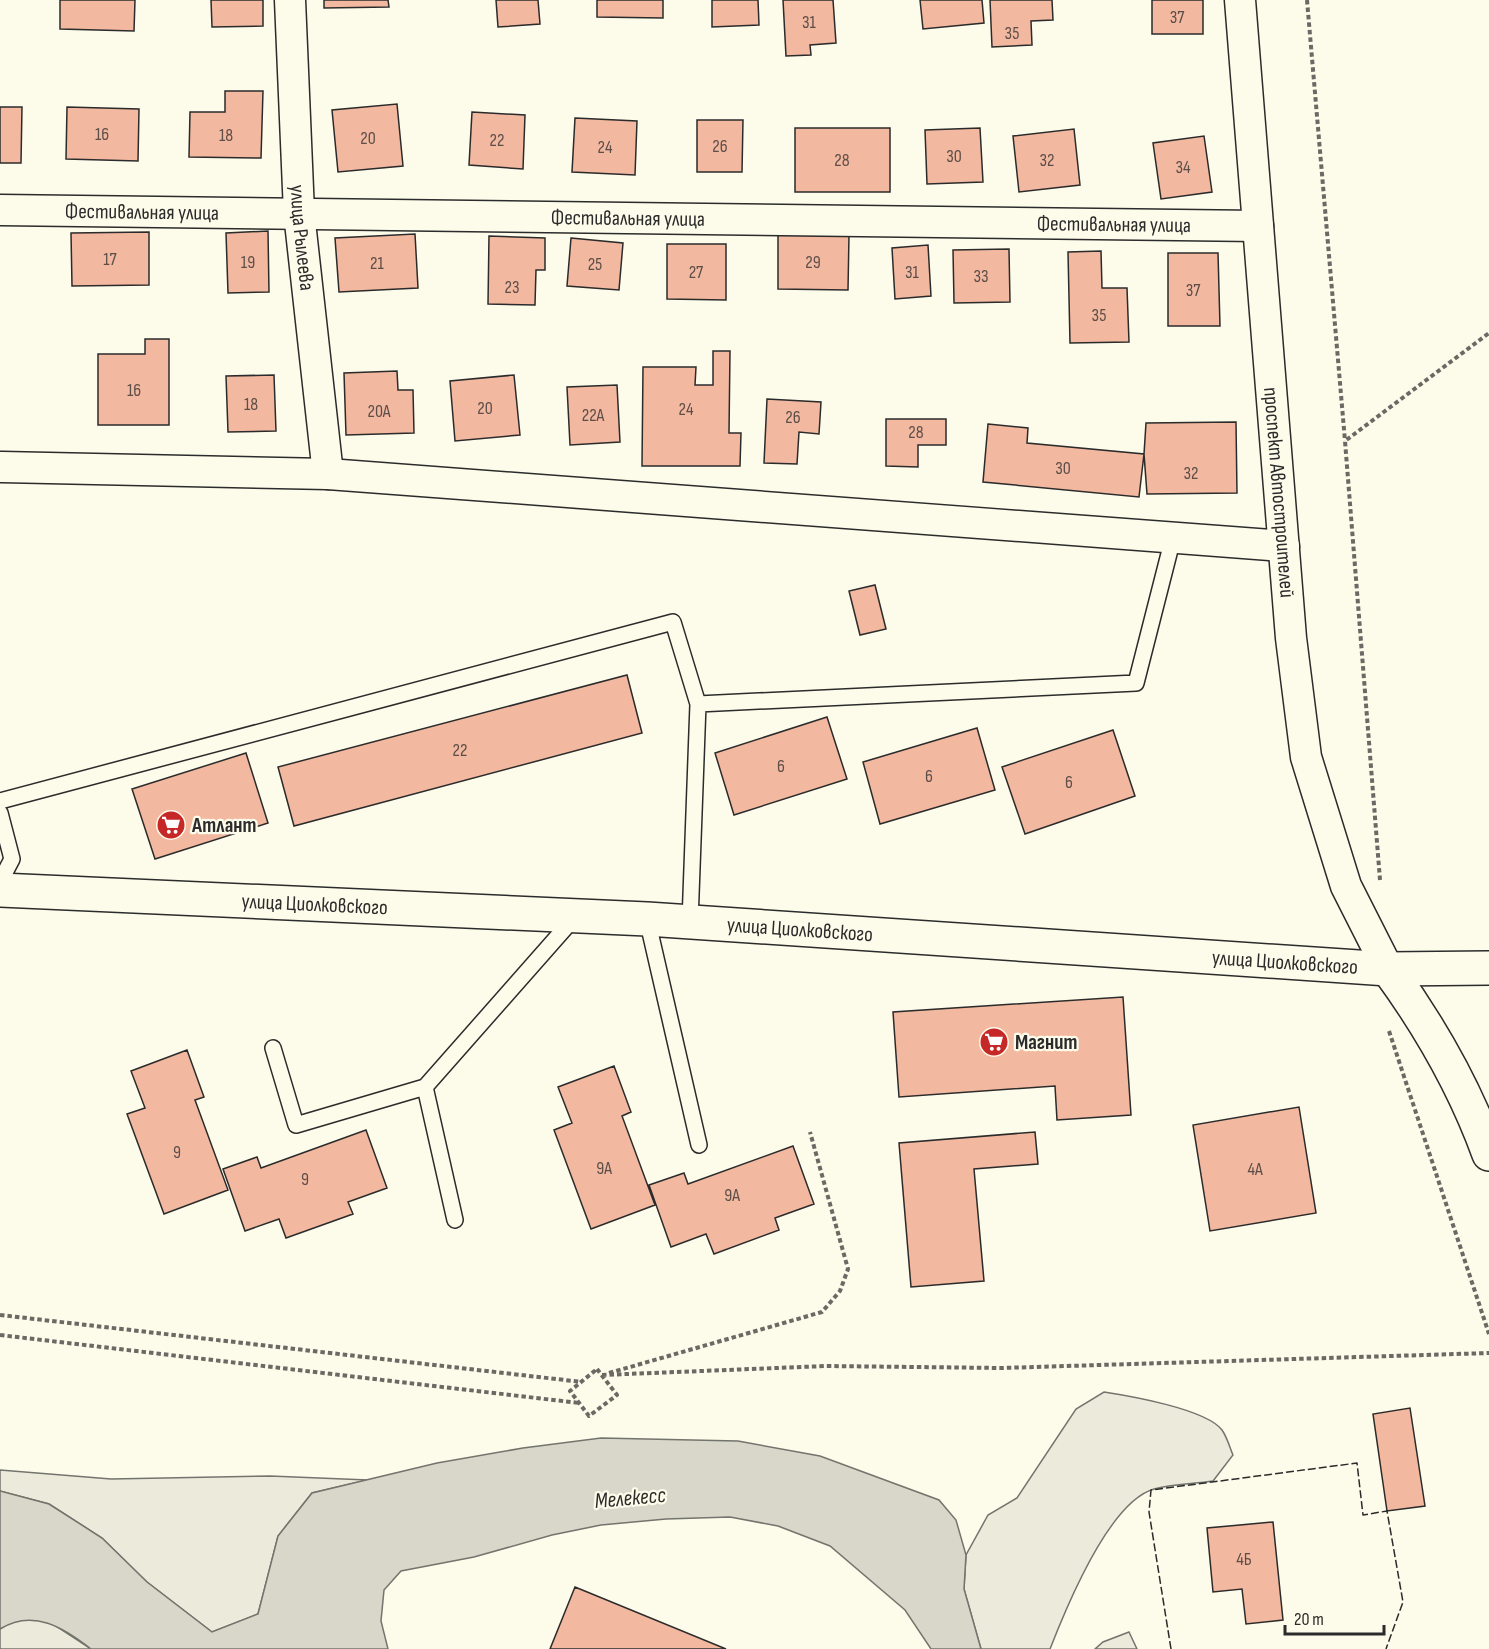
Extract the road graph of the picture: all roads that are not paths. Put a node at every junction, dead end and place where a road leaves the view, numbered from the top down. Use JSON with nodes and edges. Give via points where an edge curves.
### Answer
{"nodes":[{"id":1,"x":290,"y":0,"type":"edge"},
{"id":2,"x":1240,"y":0,"type":"edge"},
{"id":3,"x":0,"y":210,"type":"edge"},
{"id":4,"x":299,"y":213,"type":"junction"},
{"id":5,"x":1258,"y":226,"type":"junction"},
{"id":6,"x":2,"y":467,"type":"dead end"},
{"id":7,"x":328,"y":474,"type":"junction"},
{"id":8,"x":1173,"y":538,"type":"junction"},
{"id":9,"x":1284,"y":546,"type":"junction"},
{"id":10,"x":698,"y":704,"type":"junction"},
{"id":11,"x":0,"y":801,"type":"edge"},
{"id":12,"x":0,"y":813,"type":"edge"},
{"id":13,"x":0,"y":882,"type":"edge"},
{"id":14,"x":0,"y":890,"type":"edge"},
{"id":15,"x":574,"y":918,"type":"junction"},
{"id":16,"x":647,"y":920,"type":"junction"},
{"id":17,"x":690,"y":922,"type":"junction"},
{"id":18,"x":1489,"y":968,"type":"edge"},
{"id":19,"x":1388,"y":969,"type":"junction"},
{"id":20,"x":273,"y":1048,"type":"dead end"},
{"id":21,"x":425,"y":1087,"type":"junction"},
{"id":22,"x":699,"y":1145,"type":"dead end"},
{"id":23,"x":1489,"y":1154,"type":"edge"},
{"id":24,"x":455,"y":1220,"type":"dead end"}],
"edges":[{"from":1,"to":4,"type":"street","name":"улица Рылеева"},
{"from":2,"to":5,"type":"street","name":"проспект Автостроителей"},
{"from":3,"to":4,"type":"street","name":"Фестивальная улица"},
{"from":4,"to":5,"type":"street","name":"Фестивальная улица"},
{"from":4,"to":7,"type":"street","name":"улица Рылеева"},
{"from":5,"to":9,"type":"street","name":"проспект Автостроителей"},
{"from":6,"to":7,"type":"street"},
{"from":7,"to":8,"type":"street"},
{"from":8,"to":9,"type":"street"},
{"from":8,"to":10,"type":"lane","via":[[1136,683]]},
{"from":9,"to":19,"type":"street","name":"проспект Автостроителей","via":[[1306,757],[1346,886]]},
{"from":10,"to":11,"type":"lane","via":[[673,622]]},
{"from":10,"to":17,"type":"lane"},
{"from":12,"to":13,"type":"lane","via":[[12,858]]},
{"from":14,"to":15,"type":"street","name":"улица Циолковского"},
{"from":15,"to":16,"type":"street","name":"улица Циолковского"},
{"from":15,"to":21,"type":"lane"},
{"from":16,"to":17,"type":"street","name":"улица Циолковского"},
{"from":16,"to":22,"type":"lane"},
{"from":17,"to":19,"type":"street","name":"улица Циолковского"},
{"from":18,"to":19,"type":"street"},
{"from":19,"to":23,"type":"street","name":"улица Циолковского","via":[[1421,1014]]},
{"from":20,"to":21,"type":"lane","via":[[296,1125]]},
{"from":21,"to":24,"type":"lane"}]}
